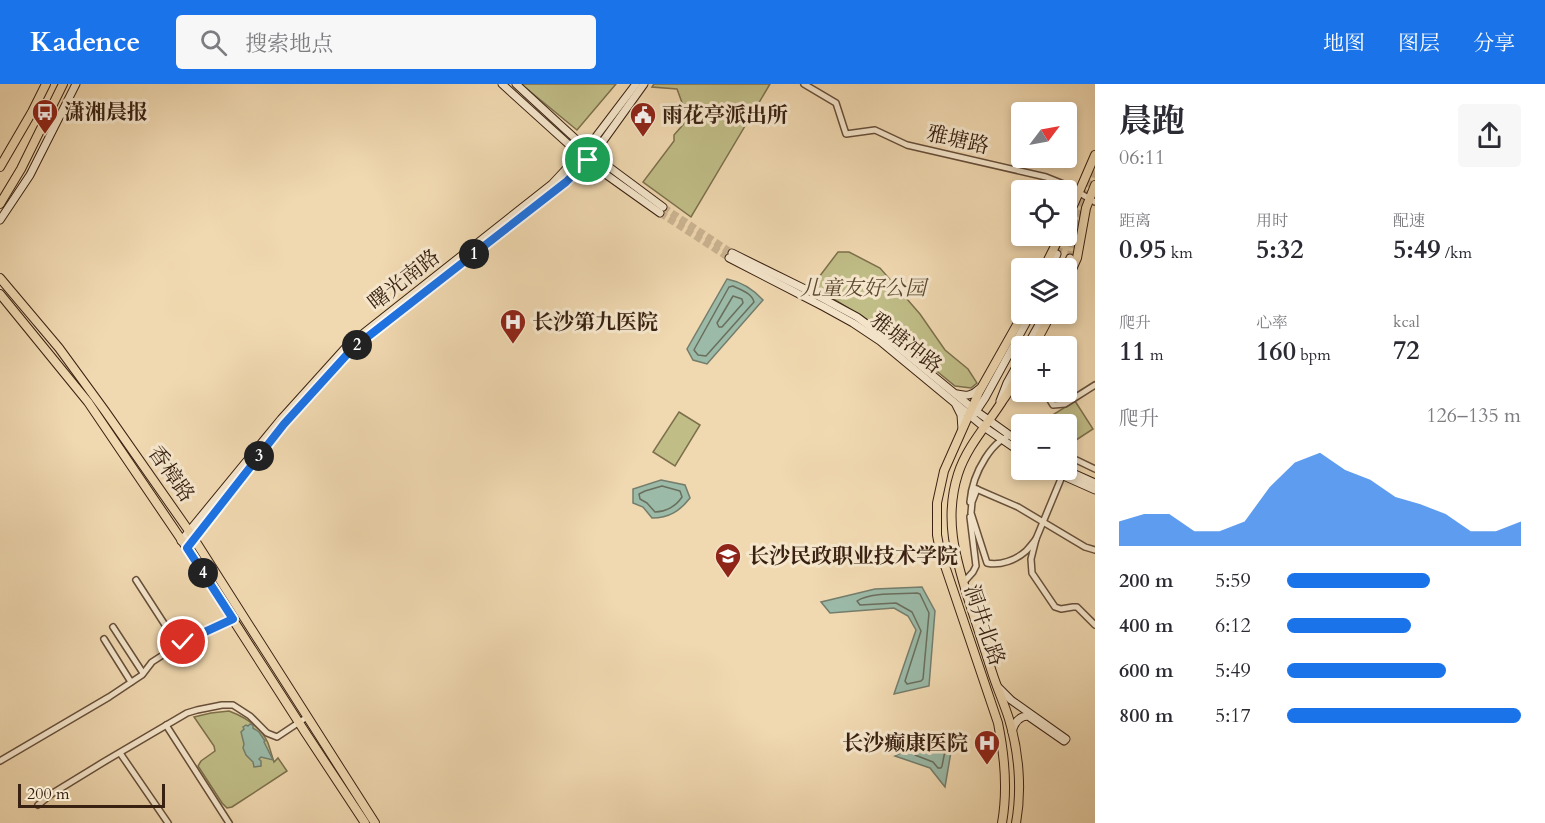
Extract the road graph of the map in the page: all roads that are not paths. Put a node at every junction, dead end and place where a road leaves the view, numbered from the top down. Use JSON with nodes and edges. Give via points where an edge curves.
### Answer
{"nodes":[{"id":1,"x":46,"y":84,"type":"edge"},
{"id":2,"x":63,"y":84,"type":"edge"},
{"id":3,"x":76,"y":84,"type":"edge"},
{"id":4,"x":502,"y":84,"type":"edge"},
{"id":5,"x":516,"y":84,"type":"edge"},
{"id":6,"x":636,"y":84,"type":"edge"},
{"id":7,"x":644,"y":84,"type":"edge"},
{"id":8,"x":804,"y":84,"type":"edge"},
{"id":9,"x":586,"y":148,"type":"junction"},
{"id":10,"x":580,"y":154,"type":"junction"},
{"id":11,"x":1095,"y":155,"type":"edge"},
{"id":12,"x":590,"y":158,"type":"junction"},
{"id":13,"x":0,"y":167,"type":"edge"},
{"id":14,"x":1095,"y":184,"type":"edge"},
{"id":15,"x":1079,"y":194,"type":"junction"},
{"id":16,"x":1077,"y":198,"type":"edge"},
{"id":17,"x":1092,"y":201,"type":"edge"},
{"id":18,"x":0,"y":204,"type":"edge"},
{"id":19,"x":662,"y":210,"type":"tunnel mouth"},
{"id":20,"x":0,"y":220,"type":"edge"},
{"id":21,"x":1057,"y":254,"type":"tunnel mouth"},
{"id":22,"x":731,"y":255,"type":"tunnel mouth"},
{"id":23,"x":1055,"y":258,"type":"edge"},
{"id":24,"x":1077,"y":258,"type":"edge"},
{"id":25,"x":0,"y":278,"type":"edge"},
{"id":26,"x":0,"y":294,"type":"edge"},
{"id":27,"x":1017,"y":324,"type":"edge"},
{"id":28,"x":1026,"y":324,"type":"edge"},
{"id":29,"x":1011,"y":376,"type":"edge"},
{"id":30,"x":983,"y":385,"type":"junction"},
{"id":31,"x":1095,"y":385,"type":"edge"},
{"id":32,"x":1011,"y":387,"type":"edge"},
{"id":33,"x":1077,"y":396,"type":"edge"},
{"id":34,"x":954,"y":397,"type":"junction"},
{"id":35,"x":1051,"y":402,"type":"edge"},
{"id":36,"x":1068,"y":402,"type":"edge"},
{"id":37,"x":997,"y":409,"type":"junction"},
{"id":38,"x":973,"y":412,"type":"junction"},
{"id":39,"x":986,"y":424,"type":"junction"},
{"id":40,"x":962,"y":431,"type":"junction"},
{"id":41,"x":1010,"y":436,"type":"joint"},
{"id":42,"x":1002,"y":440,"type":"junction"},
{"id":43,"x":1011,"y":446,"type":"edge"},
{"id":44,"x":1077,"y":460,"type":"edge"},
{"id":45,"x":1095,"y":469,"type":"edge"},
{"id":46,"x":1077,"y":475,"type":"edge"},
{"id":47,"x":1077,"y":478,"type":"edge"},
{"id":48,"x":1061,"y":480,"type":"edge"},
{"id":49,"x":1095,"y":483,"type":"edge"},
{"id":50,"x":975,"y":488,"type":"junction"},
{"id":51,"x":1095,"y":490,"type":"edge"},
{"id":52,"x":1043,"y":522,"type":"junction"},
{"id":53,"x":189,"y":531,"type":"junction"},
{"id":54,"x":1036,"y":539,"type":"junction"},
{"id":55,"x":195,"y":540,"type":"junction"},
{"id":56,"x":182,"y":541,"type":"junction"},
{"id":57,"x":187,"y":548,"type":"junction"},
{"id":58,"x":1095,"y":550,"type":"edge"},
{"id":59,"x":136,"y":580,"type":"dead end"},
{"id":60,"x":963,"y":583,"type":"junction"},
{"id":61,"x":233,"y":619,"type":"junction"},
{"id":62,"x":1095,"y":626,"type":"edge"},
{"id":63,"x":113,"y":627,"type":"dead end"},
{"id":64,"x":104,"y":639,"type":"dead end"},
{"id":65,"x":178,"y":645,"type":"junction"},
{"id":66,"x":143,"y":673,"type":"junction"},
{"id":67,"x":131,"y":682,"type":"junction"},
{"id":68,"x":995,"y":682,"type":"junction"},
{"id":69,"x":308,"y":717,"type":"junction"},
{"id":70,"x":299,"y":723,"type":"junction"},
{"id":71,"x":166,"y":725,"type":"junction"},
{"id":72,"x":1012,"y":732,"type":"junction"},
{"id":73,"x":120,"y":753,"type":"junction"},
{"id":74,"x":0,"y":761,"type":"edge"},
{"id":75,"x":38,"y":805,"type":"dead end"},
{"id":76,"x":168,"y":823,"type":"edge"},
{"id":77,"x":229,"y":823,"type":"edge"},
{"id":78,"x":365,"y":823,"type":"edge"},
{"id":79,"x":375,"y":823,"type":"edge"},
{"id":80,"x":1002,"y":823,"type":"edge"},
{"id":81,"x":1016,"y":823,"type":"edge"}],
"edges":[{"from":1,"to":13,"type":"main road"},
{"from":2,"to":18,"type":"main road"},
{"from":3,"to":20,"type":"main road","via":[[30,175]]},
{"from":4,"to":10,"type":"main road"},
{"from":5,"to":9,"type":"main road"},
{"from":6,"to":9,"type":"main road","name":"曙光南路"},
{"from":7,"to":12,"type":"main road","name":"曙光南路"},
{"from":8,"to":15,"type":"street","name":"雅塘路","via":[[836,103],[846,134],[875,130],[908,145],[1046,177]]},
{"from":9,"to":10,"type":"main road","name":"曙光南路"},
{"from":9,"to":12,"type":"main road"},
{"from":10,"to":12,"type":"main road"},
{"from":10,"to":53,"type":"main road","name":"曙光南路","via":[[552,184],[346,346]]},
{"from":11,"to":15,"type":"main road"},
{"from":12,"to":19,"type":"main road"},
{"from":12,"to":55,"type":"main road","name":"曙光南路","via":[[566,182],[352,349],[284,424]]},
{"from":14,"to":17,"type":"main road"},
{"from":15,"to":16,"type":"main road"},
{"from":15,"to":17,"type":"street","name":"雅塘路"},
{"from":17,"to":24,"type":"main road","via":[[1086,208]]},
{"from":21,"to":23,"type":"main road"},
{"from":22,"to":34,"type":"main road","name":"雅塘冲路","via":[[853,323]]},
{"from":25,"to":53,"type":"main road","name":"香樟路","via":[[59,348]]},
{"from":26,"to":56,"type":"main road","name":"香樟路","via":[[88,402]]},
{"from":27,"to":30,"type":"main road","name":"洞井北路"},
{"from":28,"to":38,"type":"main road","via":[[986,398]]},
{"from":29,"to":37,"type":"main road"},
{"from":30,"to":34,"type":"main road","via":[[975,393]]},
{"from":30,"to":38,"type":"main road","name":"洞井北路"},
{"from":31,"to":33,"type":"street"},
{"from":32,"to":37,"type":"main road","name":"洞井北路"},
{"from":34,"to":38,"type":"main road","name":"雅塘冲路"},
{"from":34,"to":40,"type":"main road"},
{"from":35,"to":36,"type":"street"},
{"from":37,"to":39,"type":"main road","name":"洞井北路"},
{"from":38,"to":39,"type":"main road","name":"雅塘冲路"},
{"from":38,"to":40,"type":"main road","name":"洞井北路"},
{"from":39,"to":41,"type":"main road","name":"雅塘冲路"},
{"from":39,"to":42,"type":"main road","name":"雅塘冲路"},
{"from":39,"to":60,"type":"main road","name":"洞井北路","via":[[961,466],[954,489],[951,530]]},
{"from":40,"to":80,"type":"main road","name":"洞井北路","via":[[940,484],[938,535],[999,730],[1007,787]]},
{"from":41,"to":42,"type":"street"},
{"from":42,"to":43,"type":"main road","name":"雅塘冲路"},
{"from":42,"to":50,"type":"street","via":[[982,465]]},
{"from":44,"to":45,"type":"street"},
{"from":46,"to":49,"type":"main road"},
{"from":47,"to":51,"type":"main road"},
{"from":48,"to":52,"type":"street"},
{"from":50,"to":52,"type":"street"},
{"from":50,"to":54,"type":"street","via":[[971,513],[987,563],[996,565],[1009,560],[1026,551]]},
{"from":50,"to":60,"type":"street","via":[[969,512],[976,566]]},
{"from":52,"to":54,"type":"street"},
{"from":52,"to":58,"type":"street"},
{"from":53,"to":55,"type":"main road","name":"香樟路"},
{"from":53,"to":56,"type":"main road","name":"曙光南路"},
{"from":54,"to":62,"type":"street","via":[[1030,559],[1032,573],[1055,607],[1077,608]]},
{"from":55,"to":57,"type":"main road","name":"曙光南路"},
{"from":55,"to":69,"type":"main road","name":"香樟路"},
{"from":56,"to":57,"type":"main road","name":"香樟路"},
{"from":57,"to":61,"type":"main road","name":"香樟路"},
{"from":59,"to":65,"type":"street"},
{"from":60,"to":68,"type":"main road","name":"洞井北路"},
{"from":61,"to":65,"type":"street"},
{"from":61,"to":70,"type":"main road","name":"香樟路"},
{"from":63,"to":66,"type":"street"},
{"from":64,"to":67,"type":"street"},
{"from":65,"to":66,"type":"street"},
{"from":66,"to":67,"type":"street"},
{"from":67,"to":74,"type":"street"},
{"from":68,"to":72,"type":"main road","name":"洞井北路"},
{"from":68,"to":72,"type":"main road","via":[[1011,700],[1066,739],[1028,716],[1017,721]]},
{"from":69,"to":70,"type":"street"},
{"from":69,"to":79,"type":"main road","name":"香樟路"},
{"from":70,"to":71,"type":"street","via":[[277,737],[240,709],[222,705],[187,712]]},
{"from":70,"to":78,"type":"main road","name":"香樟路"},
{"from":71,"to":73,"type":"street"},
{"from":71,"to":77,"type":"street"},
{"from":72,"to":81,"type":"main road","name":"洞井北路","via":[[1019,789]]},
{"from":73,"to":75,"type":"street"},
{"from":73,"to":76,"type":"street"}]}
